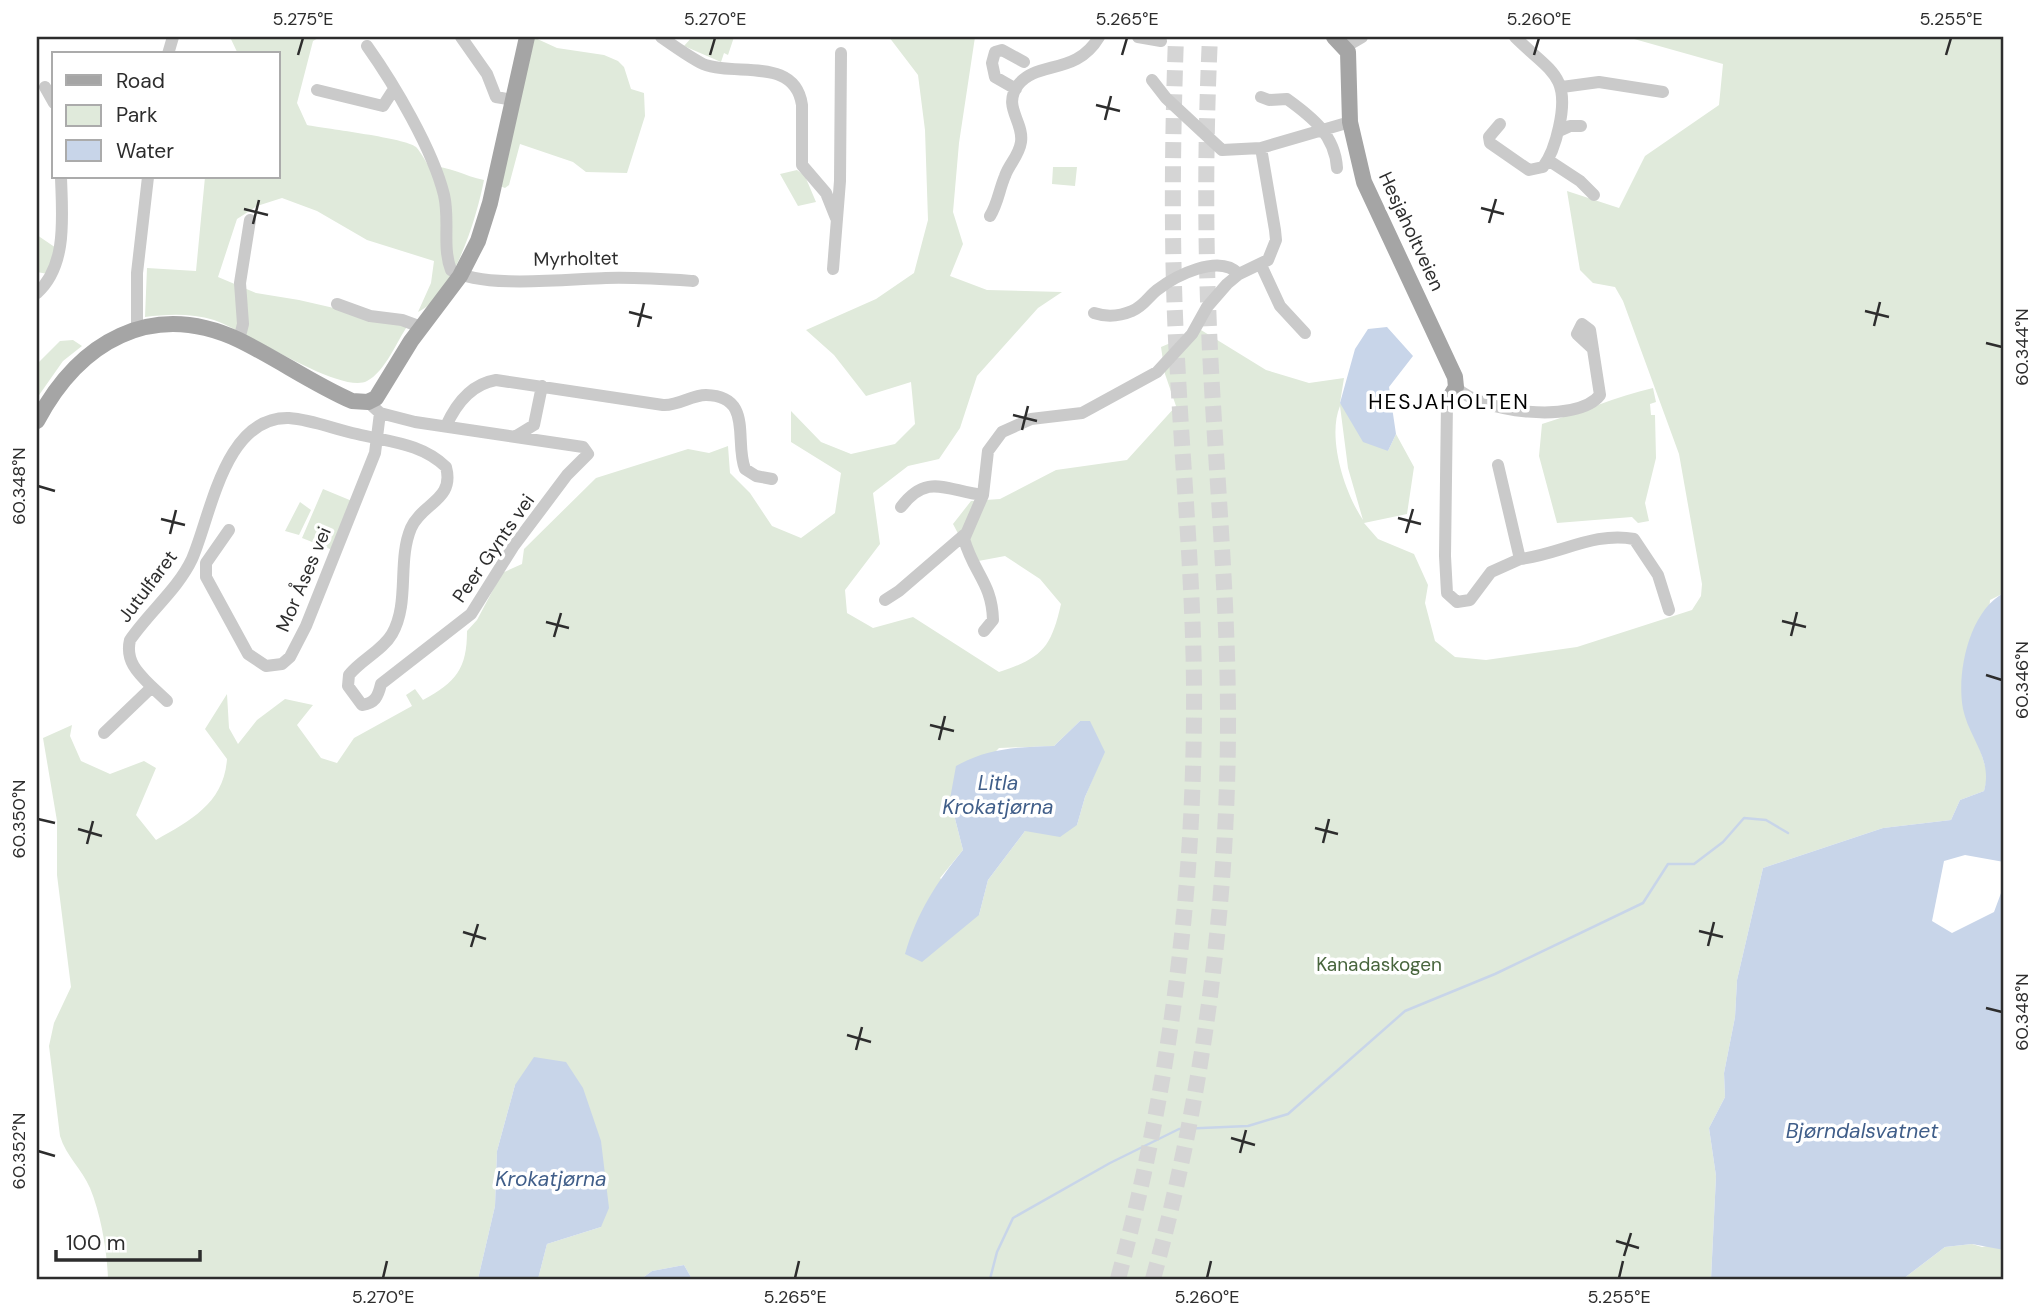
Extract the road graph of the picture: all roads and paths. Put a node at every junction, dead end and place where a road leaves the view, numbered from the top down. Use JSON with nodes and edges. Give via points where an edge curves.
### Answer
{"nodes":[{"id":1,"x":461,"y":37,"type":"edge"},
{"id":2,"x":527,"y":37,"type":"edge"},
{"id":3,"x":661,"y":37,"type":"edge"},
{"id":4,"x":1099,"y":37,"type":"edge"},
{"id":5,"x":1138,"y":37,"type":"edge"},
{"id":6,"x":1362,"y":37,"type":"edge"},
{"id":7,"x":1515,"y":37,"type":"edge"},
{"id":8,"x":1160,"y":41,"type":"dead end"},
{"id":9,"x":1339,"y":42,"type":"edge"},
{"id":10,"x":367,"y":46,"type":"dead end"},
{"id":11,"x":841,"y":53,"type":"dead end"},
{"id":12,"x":1024,"y":62,"type":"dead end"},
{"id":13,"x":1152,"y":80,"type":"dead end"},
{"id":14,"x":45,"y":87,"type":"dead end"},
{"id":15,"x":1562,"y":87,"type":"junction"},
{"id":16,"x":394,"y":89,"type":"junction"},
{"id":17,"x":1016,"y":89,"type":"junction"},
{"id":18,"x":317,"y":90,"type":"dead end"},
{"id":19,"x":1663,"y":92,"type":"dead end"},
{"id":20,"x":1261,"y":97,"type":"dead end"},
{"id":21,"x":52,"y":99,"type":"edge"},
{"id":22,"x":513,"y":100,"type":"junction"},
{"id":23,"x":1350,"y":122,"type":"junction"},
{"id":24,"x":1500,"y":124,"type":"dead end"},
{"id":25,"x":1581,"y":126,"type":"dead end"},
{"id":26,"x":1322,"y":129,"type":"junction"},
{"id":27,"x":1559,"y":131,"type":"junction"},
{"id":28,"x":1261,"y":148,"type":"junction"},
{"id":29,"x":1548,"y":160,"type":"junction"},
{"id":30,"x":1337,"y":168,"type":"dead end"},
{"id":31,"x":61,"y":178,"type":"edge"},
{"id":32,"x":148,"y":178,"type":"edge"},
{"id":33,"x":1594,"y":195,"type":"dead end"},
{"id":34,"x":990,"y":216,"type":"dead end"},
{"id":35,"x":836,"y":218,"type":"junction"},
{"id":36,"x":250,"y":220,"type":"dead end"},
{"id":37,"x":1261,"y":265,"type":"junction"},
{"id":38,"x":837,"y":268,"type":"dead end"},
{"id":39,"x":1239,"y":274,"type":"junction"},
{"id":40,"x":460,"y":276,"type":"junction"},
{"id":41,"x":693,"y":281,"type":"dead end"},
{"id":42,"x":37,"y":293,"type":"edge"},
{"id":43,"x":337,"y":304,"type":"dead end"},
{"id":44,"x":1094,"y":313,"type":"dead end"},
{"id":45,"x":421,"y":327,"type":"junction"},
{"id":46,"x":137,"y":330,"type":"junction"},
{"id":47,"x":1306,"y":333,"type":"dead end"},
{"id":48,"x":239,"y":340,"type":"junction"},
{"id":49,"x":1591,"y":347,"type":"dead end"},
{"id":50,"x":542,"y":386,"type":"junction"},
{"id":51,"x":1456,"y":387,"type":"junction"},
{"id":52,"x":1447,"y":406,"type":"joint"},
{"id":53,"x":374,"y":407,"type":"junction"},
{"id":54,"x":37,"y":421,"type":"edge"},
{"id":55,"x":446,"y":426,"type":"junction"},
{"id":56,"x":516,"y":436,"type":"junction"},
{"id":57,"x":375,"y":437,"type":"junction"},
{"id":58,"x":1498,"y":466,"type":"dead end"},
{"id":59,"x":772,"y":479,"type":"dead end"},
{"id":60,"x":983,"y":495,"type":"junction"},
{"id":61,"x":901,"y":507,"type":"dead end"},
{"id":62,"x":229,"y":530,"type":"dead end"},
{"id":63,"x":964,"y":535,"type":"junction"},
{"id":64,"x":1520,"y":559,"type":"junction"},
{"id":65,"x":885,"y":600,"type":"dead end"},
{"id":66,"x":1670,"y":610,"type":"dead end"},
{"id":67,"x":984,"y":631,"type":"dead end"},
{"id":68,"x":152,"y":687,"type":"junction"},
{"id":69,"x":167,"y":701,"type":"dead end"},
{"id":70,"x":104,"y":733,"type":"dead end"}],
"edges":[{"from":1,"to":22,"type":"street","via":[[487,74],[496,97]]},
{"from":2,"to":22,"type":"main road"},
{"from":3,"to":35,"type":"street","via":[[704,64],[777,74],[792,81],[801,95],[802,165],[826,193]]},
{"from":4,"to":17,"type":"street","via":[[1083,57],[1028,77]]},
{"from":5,"to":8,"type":"street"},
{"from":6,"to":9,"type":"street"},
{"from":7,"to":15,"type":"street"},
{"from":9,"to":23,"type":"main road","name":"Hesjaholtveien","via":[[1350,64]]},
{"from":10,"to":16,"type":"street"},
{"from":11,"to":35,"type":"street"},
{"from":12,"to":17,"type":"street","via":[[1002,50],[992,57],[995,77]]},
{"from":13,"to":28,"type":"street","via":[[1222,150]]},
{"from":14,"to":21,"type":"street"},
{"from":15,"to":19,"type":"street","via":[[1599,82]]},
{"from":15,"to":27,"type":"street","via":[[1565,102]]},
{"from":16,"to":18,"type":"street","via":[[383,106]]},
{"from":16,"to":40,"type":"street","via":[[437,173],[446,201],[448,264]]},
{"from":17,"to":34,"type":"street","via":[[1011,109],[1021,142]]},
{"from":20,"to":26,"type":"street","via":[[1287,99]]},
{"from":22,"to":40,"type":"main road","via":[[486,216]]},
{"from":23,"to":26,"type":"street"},
{"from":23,"to":51,"type":"main road","name":"Hesjaholtveien","via":[[1364,182],[1427,312]]},
{"from":24,"to":29,"type":"street","via":[[1489,137],[1490,143],[1529,170],[1539,169]]},
{"from":25,"to":27,"type":"street"},
{"from":26,"to":28,"type":"street"},
{"from":26,"to":30,"type":"street","via":[[1335,150]]},
{"from":27,"to":29,"type":"street"},
{"from":28,"to":37,"type":"street","via":[[1276,240]]},
{"from":29,"to":33,"type":"street"},
{"from":31,"to":42,"type":"street","via":[[59,249],[53,269]]},
{"from":32,"to":46,"type":"street","via":[[137,273]]},
{"from":35,"to":38,"type":"street"},
{"from":36,"to":48,"type":"street","via":[[240,283],[243,324]]},
{"from":37,"to":39,"type":"street"},
{"from":37,"to":47,"type":"street","via":[[1280,306]]},
{"from":39,"to":44,"type":"street","via":[[1227,267],[1199,269],[1161,287],[1134,310],[1115,316]]},
{"from":39,"to":60,"type":"street","via":[[1157,372],[1082,412],[1031,419],[1002,432],[988,451]]},
{"from":40,"to":41,"type":"street","name":"Myrholtet"},
{"from":40,"to":45,"type":"main road"},
{"from":43,"to":45,"type":"street"},
{"from":45,"to":53,"type":"main road"},
{"from":46,"to":48,"type":"main road","via":[[179,325]]},
{"from":46,"to":54,"type":"main road","via":[[101,345],[81,360],[57,385]]},
{"from":48,"to":53,"type":"main road","via":[[346,399]]},
{"from":49,"to":51,"type":"street","via":[[1601,390],[1591,403],[1564,411],[1531,412],[1470,398]]},
{"from":50,"to":55,"type":"street","via":[[496,380],[480,384],[461,401]]},
{"from":50,"to":56,"type":"street","via":[[534,425]]},
{"from":50,"to":59,"type":"street","via":[[663,405],[697,396],[725,400],[740,418],[745,469]]},
{"from":51,"to":52,"type":"main road"},
{"from":52,"to":64,"type":"street","via":[[1447,593],[1457,602],[1470,600],[1492,572]]},
{"from":53,"to":55,"type":"street","name":"Peer Gynts vei"},
{"from":53,"to":57,"type":"street","name":"Mor Åses vei"},
{"from":55,"to":56,"type":"street","name":"Peer Gynts vei"},
{"from":56,"to":57,"type":"street","name":"Peer Gynts vei","via":[[583,447],[588,454],[513,547],[471,614],[381,684],[372,703],[362,705],[348,686],[349,675],[391,636],[398,621],[411,528],[441,499],[449,478],[446,467],[430,454]]},
{"from":57,"to":62,"type":"street","name":"Mor Åses vei","via":[[375,453],[306,626],[282,664],[267,666],[248,654],[206,577],[206,564]]},
{"from":57,"to":68,"type":"street","name":"Jutulfaret","via":[[286,418],[248,436],[221,472],[191,561],[130,640],[131,662]]},
{"from":58,"to":64,"type":"street"},
{"from":60,"to":61,"type":"street","via":[[926,485]]},
{"from":60,"to":63,"type":"street"},
{"from":63,"to":65,"type":"street"},
{"from":63,"to":67,"type":"street","via":[[970,559],[987,583],[992,603],[993,620]]},
{"from":64,"to":66,"type":"street","via":[[1590,541],[1634,539],[1658,575]]},
{"from":68,"to":69,"type":"street","name":"Jutulfaret"},
{"from":68,"to":70,"type":"street"}]}
